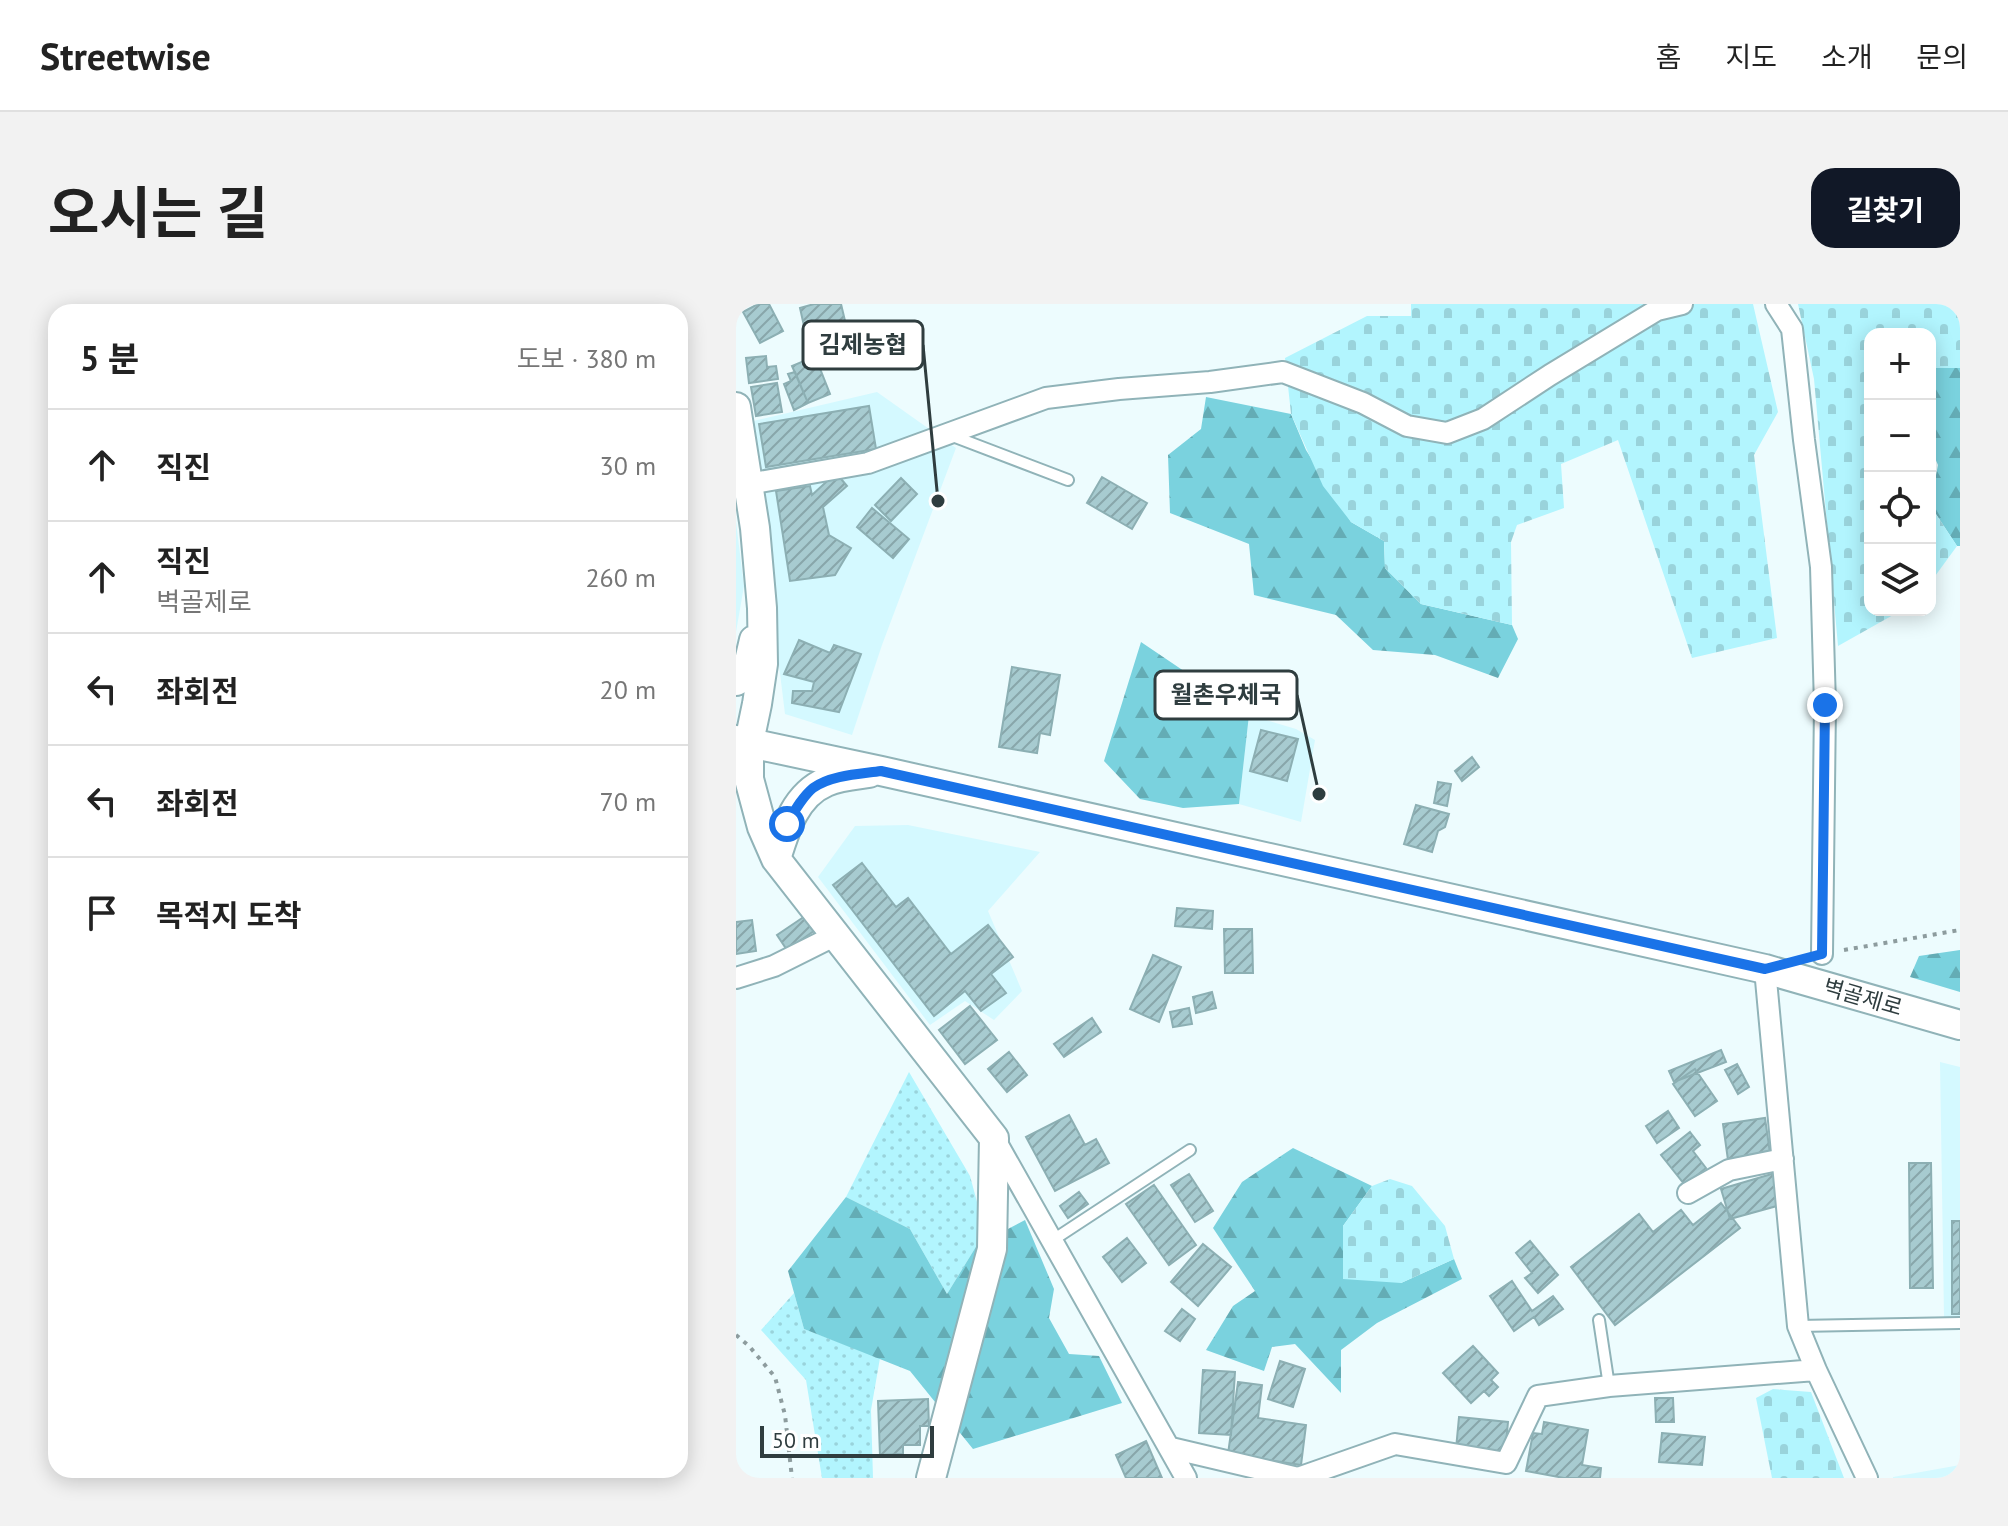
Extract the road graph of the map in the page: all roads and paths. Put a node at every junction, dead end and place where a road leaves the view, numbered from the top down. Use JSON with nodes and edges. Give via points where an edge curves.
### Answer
{"nodes":[{"id":1,"x":1682,"y":304,"type":"edge"},
{"id":2,"x":1776,"y":304,"type":"edge"},
{"id":3,"x":736,"y":407,"type":"edge"},
{"id":4,"x":948,"y":434,"type":"junction"},
{"id":5,"x":1068,"y":480,"type":"dead end"},
{"id":6,"x":748,"y":484,"type":"junction"},
{"id":7,"x":762,"y":608,"type":"junction"},
{"id":8,"x":736,"y":681,"type":"edge"},
{"id":9,"x":742,"y":741,"type":"edge"},
{"id":10,"x":881,"y":771,"type":"junction"},
{"id":11,"x":736,"y":797,"type":"edge"},
{"id":12,"x":762,"y":827,"type":"junction"},
{"id":13,"x":776,"y":859,"type":"junction"},
{"id":14,"x":1960,"y":930,"type":"edge"},
{"id":15,"x":836,"y":935,"type":"junction"},
{"id":16,"x":1822,"y":954,"type":"joint"},
{"id":17,"x":1765,"y":969,"type":"junction"},
{"id":18,"x":736,"y":978,"type":"edge"},
{"id":19,"x":1960,"y":1025,"type":"edge"},
{"id":20,"x":994,"y":1138,"type":"junction"},
{"id":21,"x":1190,"y":1150,"type":"dead end"},
{"id":22,"x":1783,"y":1159,"type":"junction"},
{"id":23,"x":1688,"y":1193,"type":"dead end"},
{"id":24,"x":1053,"y":1240,"type":"junction"},
{"id":25,"x":1599,"y":1320,"type":"dead end"},
{"id":26,"x":1960,"y":1323,"type":"edge"},
{"id":27,"x":1798,"y":1326,"type":"junction"},
{"id":28,"x":736,"y":1335,"type":"edge"},
{"id":29,"x":1816,"y":1370,"type":"junction"},
{"id":30,"x":1609,"y":1386,"type":"junction"},
{"id":31,"x":1171,"y":1448,"type":"junction"},
{"id":32,"x":792,"y":1478,"type":"edge"},
{"id":33,"x":931,"y":1478,"type":"edge"},
{"id":34,"x":1186,"y":1478,"type":"edge"},
{"id":35,"x":1298,"y":1478,"type":"edge"},
{"id":36,"x":1867,"y":1478,"type":"edge"}],
"edges":[{"from":1,"to":4,"type":"street","via":[[1657,310],[1483,419],[1447,433],[1407,426],[1283,372],[1046,398]]},
{"from":2,"to":16,"type":"street","via":[[1792,329],[1821,567]]},
{"from":3,"to":6,"type":"street"},
{"from":4,"to":5,"type":"lane"},
{"from":4,"to":6,"type":"street","via":[[868,463]]},
{"from":6,"to":7,"type":"street"},
{"from":7,"to":8,"type":"street","via":[[747,670]]},
{"from":7,"to":9,"type":"street","via":[[757,704]]},
{"from":9,"to":10,"type":"street","name":"벽골제로"},
{"from":9,"to":12,"type":"street"},
{"from":10,"to":13,"type":"street","via":[[813,789],[787,824]]},
{"from":10,"to":17,"type":"street","name":"벽골제로"},
{"from":11,"to":12,"type":"street"},
{"from":12,"to":13,"type":"street"},
{"from":13,"to":15,"type":"street"},
{"from":14,"to":16,"type":"path"},
{"from":15,"to":18,"type":"street"},
{"from":15,"to":20,"type":"street"},
{"from":17,"to":19,"type":"street","name":"벽골제로"},
{"from":17,"to":22,"type":"street"},
{"from":20,"to":24,"type":"street"},
{"from":20,"to":33,"type":"street","via":[[992,1249]]},
{"from":21,"to":24,"type":"lane"},
{"from":22,"to":23,"type":"street","via":[[1729,1170]]},
{"from":22,"to":27,"type":"street"},
{"from":24,"to":31,"type":"street"},
{"from":25,"to":30,"type":"lane"},
{"from":26,"to":27,"type":"lane"},
{"from":27,"to":29,"type":"street"},
{"from":28,"to":32,"type":"path","via":[[775,1377]]},
{"from":29,"to":30,"type":"street"},
{"from":29,"to":36,"type":"street"},
{"from":30,"to":35,"type":"street","via":[[1538,1396],[1506,1463],[1395,1444]]},
{"from":31,"to":34,"type":"street"},
{"from":31,"to":35,"type":"street"}]}
